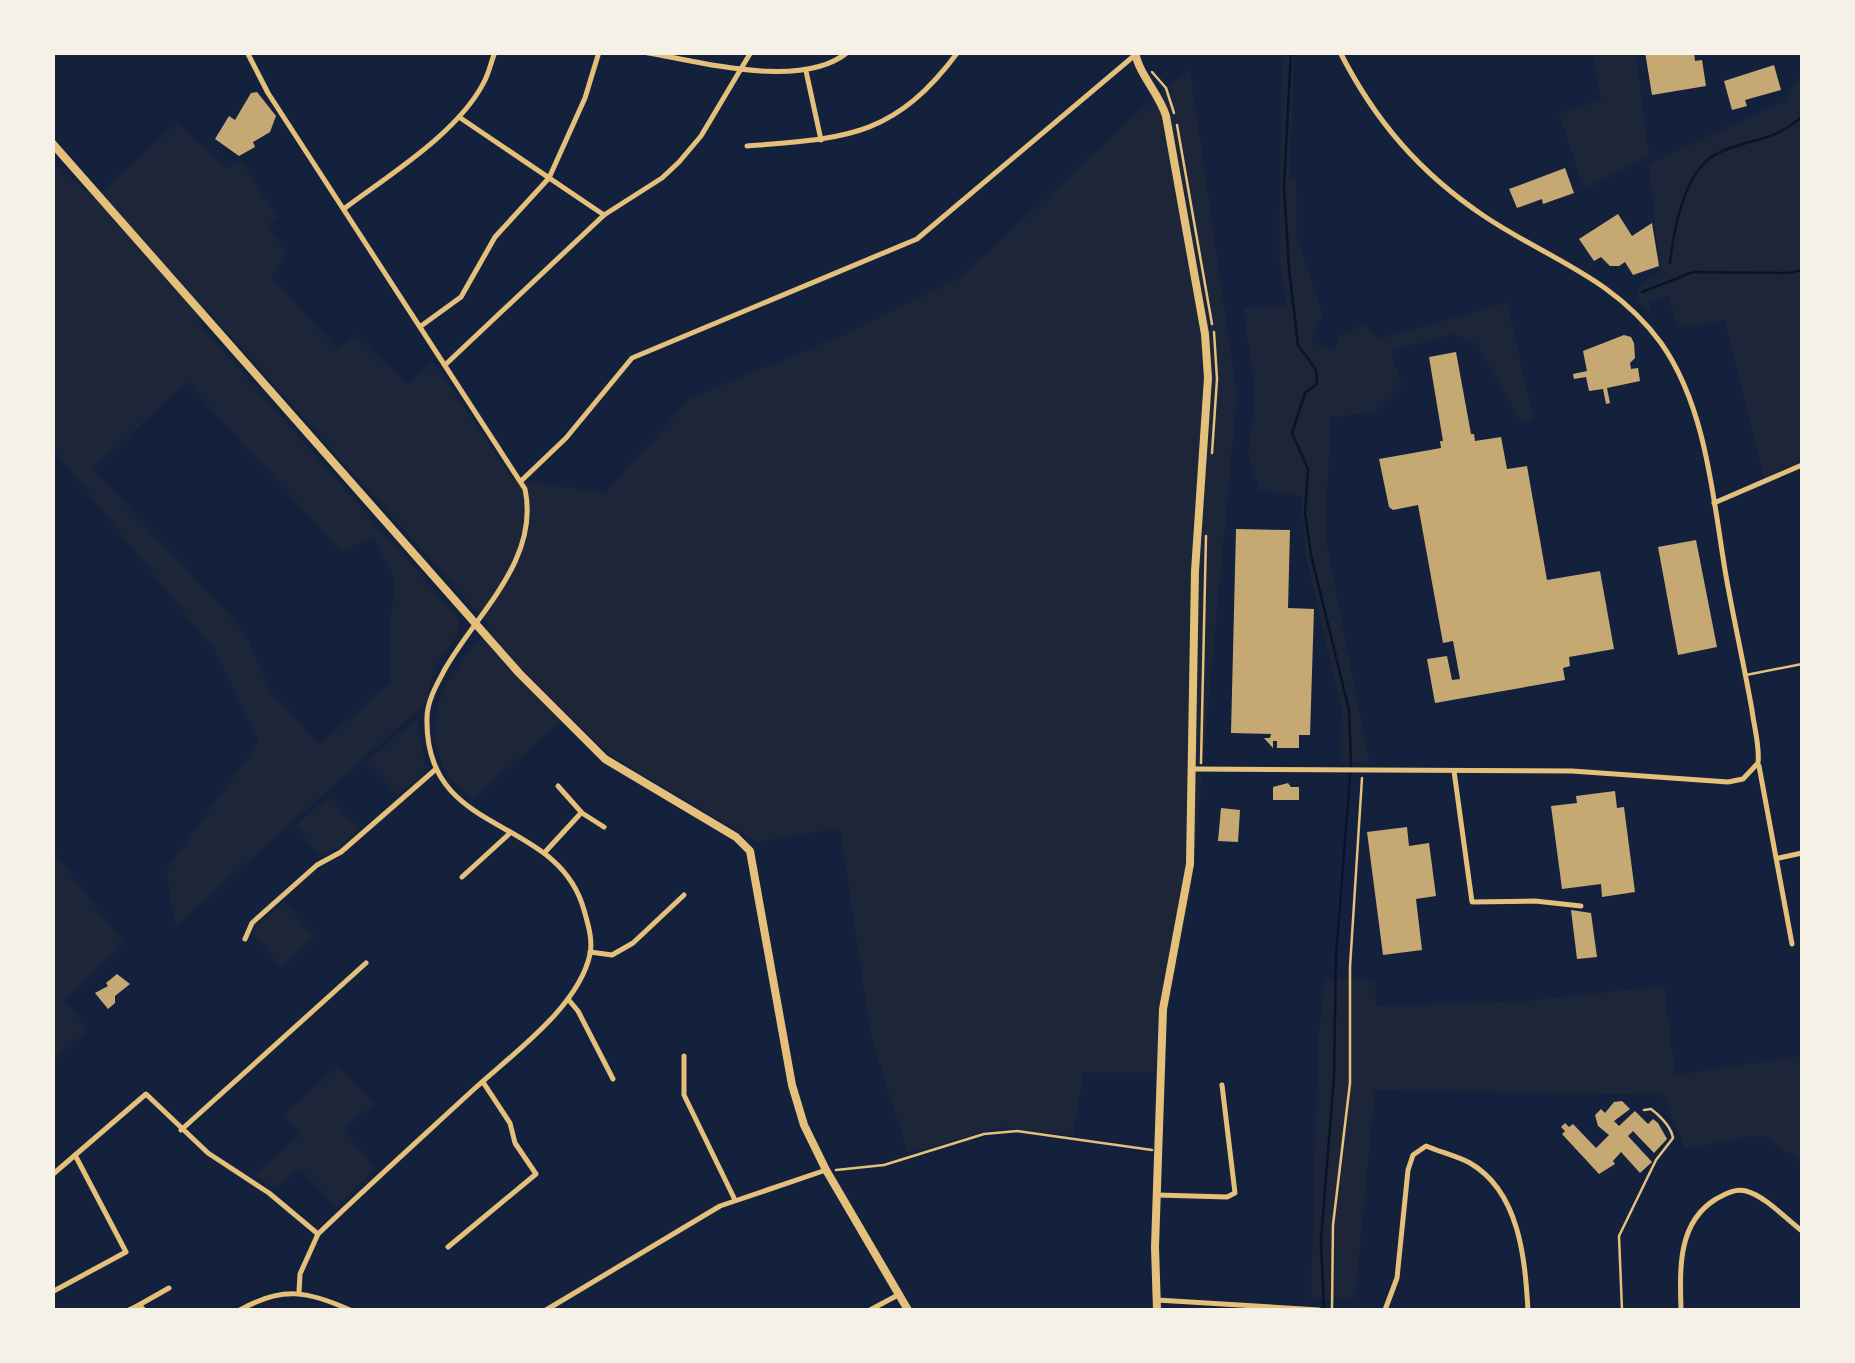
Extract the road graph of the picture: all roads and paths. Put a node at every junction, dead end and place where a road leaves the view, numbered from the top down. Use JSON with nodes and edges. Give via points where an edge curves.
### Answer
{"nodes":[{"id":1,"x":247,"y":52,"type":"edge"},
{"id":2,"x":495,"y":52,"type":"edge"},
{"id":3,"x":599,"y":52,"type":"edge"},
{"id":4,"x":643,"y":52,"type":"edge"},
{"id":5,"x":751,"y":52,"type":"edge"},
{"id":6,"x":848,"y":52,"type":"edge"},
{"id":7,"x":958,"y":52,"type":"edge"},
{"id":8,"x":1340,"y":52,"type":"edge"},
{"id":9,"x":1135,"y":54,"type":"edge"},
{"id":10,"x":741,"y":68,"type":"junction"},
{"id":11,"x":806,"y":71,"type":"junction"},
{"id":12,"x":459,"y":117,"type":"junction"},
{"id":13,"x":821,"y":140,"type":"junction"},
{"id":14,"x":52,"y":143,"type":"edge"},
{"id":15,"x":747,"y":146,"type":"dead end"},
{"id":16,"x":549,"y":178,"type":"junction"},
{"id":17,"x":345,"y":208,"type":"junction"},
{"id":18,"x":604,"y":215,"type":"junction"},
{"id":19,"x":421,"y":326,"type":"junction"},
{"id":20,"x":446,"y":365,"type":"junction"},
{"id":21,"x":1802,"y":465,"type":"edge"},
{"id":22,"x":521,"y":480,"type":"junction"},
{"id":23,"x":1714,"y":504,"type":"junction"},
{"id":24,"x":476,"y":622,"type":"junction"},
{"id":25,"x":1802,"y":664,"type":"edge"},
{"id":26,"x":1746,"y":676,"type":"junction"},
{"id":27,"x":1202,"y":743,"type":"dead end"},
{"id":28,"x":1758,"y":763,"type":"junction"},
{"id":29,"x":436,"y":768,"type":"junction"},
{"id":30,"x":1197,"y":769,"type":"junction"},
{"id":31,"x":1454,"y":770,"type":"junction"},
{"id":32,"x":1360,"y":772,"type":"junction"},
{"id":33,"x":558,"y":786,"type":"dead end"},
{"id":34,"x":582,"y":813,"type":"junction"},
{"id":35,"x":604,"y":828,"type":"dead end"},
{"id":36,"x":509,"y":834,"type":"junction"},
{"id":37,"x":546,"y":851,"type":"junction"},
{"id":38,"x":1802,"y":853,"type":"edge"},
{"id":39,"x":1778,"y":858,"type":"junction"},
{"id":40,"x":462,"y":877,"type":"dead end"},
{"id":41,"x":684,"y":895,"type":"dead end"},
{"id":42,"x":1581,"y":906,"type":"dead end"},
{"id":43,"x":244,"y":939,"type":"dead end"},
{"id":44,"x":1792,"y":944,"type":"dead end"},
{"id":45,"x":590,"y":952,"type":"junction"},
{"id":46,"x":366,"y":963,"type":"dead end"},
{"id":47,"x":568,"y":998,"type":"junction"},
{"id":48,"x":684,"y":1056,"type":"dead end"},
{"id":49,"x":614,"y":1079,"type":"dead end"},
{"id":50,"x":483,"y":1081,"type":"junction"},
{"id":51,"x":1222,"y":1086,"type":"dead end"},
{"id":52,"x":1644,"y":1110,"type":"dead end"},
{"id":53,"x":181,"y":1130,"type":"junction"},
{"id":54,"x":1158,"y":1150,"type":"junction"},
{"id":55,"x":75,"y":1154,"type":"junction"},
{"id":56,"x":826,"y":1170,"type":"junction"},
{"id":57,"x":52,"y":1175,"type":"edge"},
{"id":58,"x":1157,"y":1194,"type":"junction"},
{"id":59,"x":736,"y":1200,"type":"junction"},
{"id":60,"x":1802,"y":1231,"type":"edge"},
{"id":61,"x":318,"y":1234,"type":"junction"},
{"id":62,"x":448,"y":1247,"type":"dead end"},
{"id":63,"x":169,"y":1288,"type":"dead end"},
{"id":64,"x":52,"y":1292,"type":"edge"},
{"id":65,"x":299,"y":1292,"type":"junction"},
{"id":66,"x":899,"y":1294,"type":"junction"},
{"id":67,"x":1157,"y":1305,"type":"edge"},
{"id":68,"x":141,"y":1308,"type":"edge"},
{"id":69,"x":128,"y":1310,"type":"edge"},
{"id":70,"x":240,"y":1310,"type":"edge"},
{"id":71,"x":350,"y":1310,"type":"edge"},
{"id":72,"x":546,"y":1310,"type":"edge"},
{"id":73,"x":870,"y":1310,"type":"edge"},
{"id":74,"x":908,"y":1310,"type":"edge"},
{"id":75,"x":1317,"y":1310,"type":"edge"},
{"id":76,"x":1332,"y":1310,"type":"edge"},
{"id":77,"x":1385,"y":1310,"type":"edge"},
{"id":78,"x":1528,"y":1310,"type":"edge"},
{"id":79,"x":1622,"y":1310,"type":"edge"},
{"id":80,"x":1681,"y":1310,"type":"edge"}],
"edges":[{"from":1,"to":17,"type":"street"},
{"from":2,"to":12,"type":"street","via":[[484,84]]},
{"from":3,"to":16,"type":"street"},
{"from":4,"to":10,"type":"street"},
{"from":5,"to":10,"type":"street"},
{"from":6,"to":11,"type":"street"},
{"from":7,"to":13,"type":"street","via":[[890,119]]},
{"from":8,"to":23,"type":"street","via":[[1381,121],[1422,168],[1486,218],[1593,278],[1650,330],[1686,393]]},
{"from":9,"to":22,"type":"street","via":[[917,239],[641,352]]},
{"from":9,"to":30,"type":"main road","via":[[1166,116],[1207,353],[1195,571]]},
{"from":10,"to":11,"type":"street"},
{"from":10,"to":18,"type":"street","via":[[679,162]]},
{"from":11,"to":13,"type":"street"},
{"from":12,"to":16,"type":"street"},
{"from":12,"to":17,"type":"street"},
{"from":13,"to":15,"type":"street"},
{"from":14,"to":24,"type":"main road"},
{"from":16,"to":18,"type":"street"},
{"from":16,"to":19,"type":"street","via":[[495,237],[461,297]]},
{"from":17,"to":19,"type":"street"},
{"from":18,"to":20,"type":"street"},
{"from":19,"to":20,"type":"street"},
{"from":20,"to":22,"type":"street"},
{"from":21,"to":23,"type":"street"},
{"from":22,"to":24,"type":"street","via":[[528,524],[516,562]]},
{"from":23,"to":26,"type":"street"},
{"from":24,"to":29,"type":"street","via":[[427,707],[426,736]]},
{"from":24,"to":56,"type":"main road","via":[[604,760],[736,837],[750,852],[792,1085]]},
{"from":25,"to":26,"type":"lane"},
{"from":26,"to":28,"type":"street"},
{"from":27,"to":30,"type":"path"},
{"from":28,"to":31,"type":"street","via":[[1743,779],[1728,782]]},
{"from":28,"to":39,"type":"street"},
{"from":29,"to":36,"type":"street","via":[[459,800]]},
{"from":29,"to":43,"type":"street","via":[[342,852],[317,865],[252,923]]},
{"from":30,"to":32,"type":"street"},
{"from":30,"to":54,"type":"main road","via":[[1189,878],[1163,1009]]},
{"from":31,"to":32,"type":"street"},
{"from":31,"to":42,"type":"street","via":[[1472,902]]},
{"from":32,"to":76,"type":"path","via":[[1350,1083],[1332,1224]]},
{"from":33,"to":34,"type":"street"},
{"from":34,"to":35,"type":"street"},
{"from":34,"to":37,"type":"street"},
{"from":36,"to":37,"type":"street"},
{"from":36,"to":40,"type":"street"},
{"from":37,"to":45,"type":"street","via":[[564,866],[581,898]]},
{"from":38,"to":39,"type":"street"},
{"from":39,"to":44,"type":"street"},
{"from":41,"to":45,"type":"street","via":[[633,943],[612,955]]},
{"from":45,"to":47,"type":"street"},
{"from":46,"to":53,"type":"street"},
{"from":47,"to":49,"type":"street"},
{"from":47,"to":50,"type":"street"},
{"from":48,"to":59,"type":"street","via":[[684,1095]]},
{"from":50,"to":61,"type":"street"},
{"from":50,"to":62,"type":"street","via":[[536,1174]]},
{"from":51,"to":58,"type":"street","via":[[1235,1193]]},
{"from":52,"to":79,"type":"lane","via":[[1657,1114],[1673,1138],[1619,1236]]},
{"from":53,"to":55,"type":"street","via":[[146,1094]]},
{"from":53,"to":61,"type":"street"},
{"from":54,"to":56,"type":"path","via":[[1017,1132],[984,1134],[884,1165]]},
{"from":54,"to":58,"type":"main road"},
{"from":55,"to":57,"type":"street"},
{"from":55,"to":64,"type":"street","via":[[126,1252]]},
{"from":56,"to":59,"type":"street"},
{"from":56,"to":66,"type":"main road"},
{"from":58,"to":67,"type":"main road"},
{"from":59,"to":72,"type":"street"},
{"from":60,"to":80,"type":"street","via":[[1746,1191],[1713,1201],[1688,1229]]},
{"from":61,"to":65,"type":"street"},
{"from":63,"to":68,"type":"street"},
{"from":65,"to":70,"type":"street"},
{"from":65,"to":71,"type":"street"},
{"from":66,"to":73,"type":"street"},
{"from":66,"to":74,"type":"main road"},
{"from":67,"to":75,"type":"street"},
{"from":68,"to":69,"type":"street"},
{"from":77,"to":78,"type":"street","via":[[1397,1278],[1408,1170],[1426,1146],[1471,1164],[1498,1191],[1516,1225]]}]}
